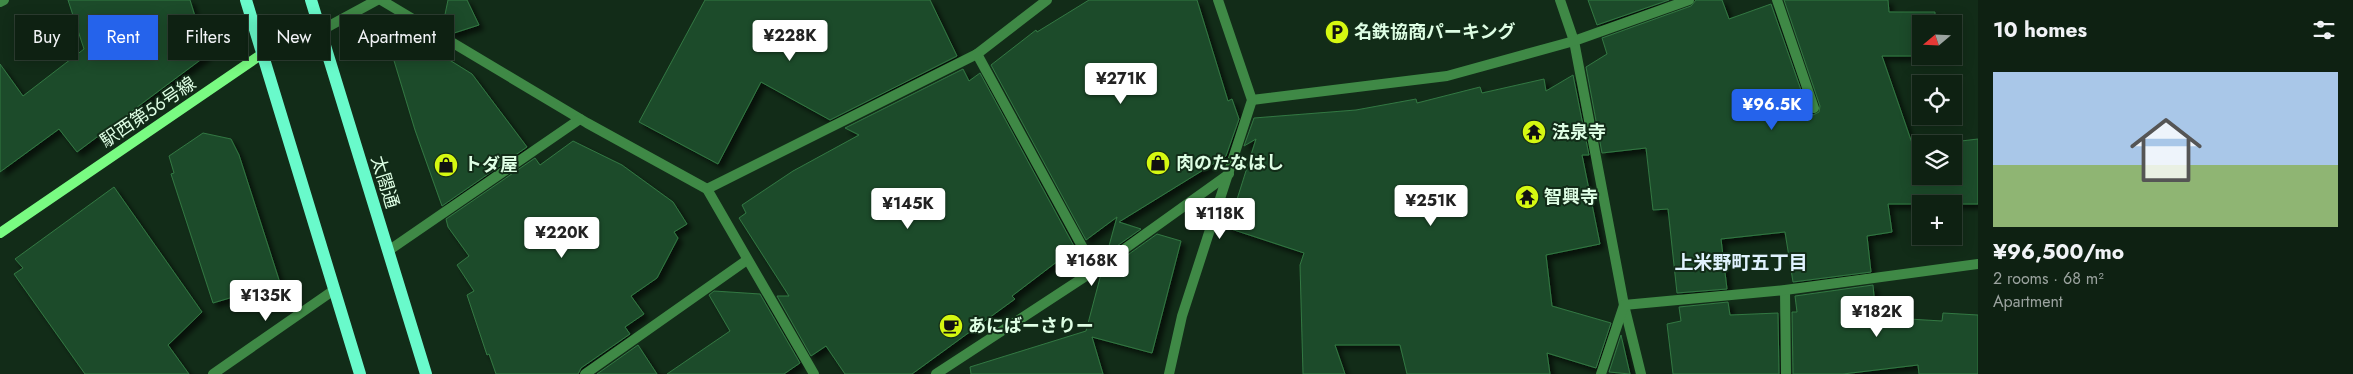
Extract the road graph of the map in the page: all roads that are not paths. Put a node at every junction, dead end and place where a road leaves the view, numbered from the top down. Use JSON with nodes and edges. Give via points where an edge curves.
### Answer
{"nodes":[{"id":1,"x":4,"y":0,"type":"edge"},
{"id":2,"x":246,"y":0,"type":"edge"},
{"id":3,"x":311,"y":0,"type":"edge"},
{"id":4,"x":377,"y":0,"type":"edge"},
{"id":5,"x":381,"y":0,"type":"edge"},
{"id":6,"x":1047,"y":0,"type":"edge"},
{"id":7,"x":1218,"y":0,"type":"edge"},
{"id":8,"x":1560,"y":0,"type":"edge"},
{"id":9,"x":1689,"y":0,"type":"edge"},
{"id":10,"x":1777,"y":0,"type":"edge"},
{"id":11,"x":0,"y":2,"type":"edge"},
{"id":12,"x":315,"y":15,"type":"edge"},
{"id":13,"x":330,"y":26,"type":"edge"},
{"id":14,"x":258,"y":40,"type":"edge"},
{"id":15,"x":1574,"y":41,"type":"junction"},
{"id":16,"x":978,"y":54,"type":"junction"},
{"id":17,"x":258,"y":57,"type":"edge"},
{"id":18,"x":264,"y":60,"type":"edge"},
{"id":19,"x":329,"y":60,"type":"edge"},
{"id":20,"x":1252,"y":100,"type":"junction"},
{"id":21,"x":1814,"y":108,"type":"dead end"},
{"id":22,"x":580,"y":119,"type":"junction"},
{"id":23,"x":1229,"y":174,"type":"junction"},
{"id":24,"x":707,"y":189,"type":"junction"},
{"id":25,"x":0,"y":233,"type":"edge"},
{"id":26,"x":388,"y":251,"type":"junction"},
{"id":27,"x":747,"y":260,"type":"junction"},
{"id":28,"x":1978,"y":264,"type":"edge"},
{"id":29,"x":1095,"y":270,"type":"junction"},
{"id":30,"x":334,"y":290,"type":"junction"},
{"id":31,"x":1785,"y":290,"type":"junction"},
{"id":32,"x":1624,"y":306,"type":"junction"},
{"id":33,"x":213,"y":374,"type":"edge"},
{"id":34,"x":360,"y":374,"type":"edge"},
{"id":35,"x":426,"y":374,"type":"edge"},
{"id":36,"x":585,"y":374,"type":"edge"},
{"id":37,"x":814,"y":374,"type":"edge"},
{"id":38,"x":936,"y":374,"type":"edge"},
{"id":39,"x":1169,"y":374,"type":"edge"},
{"id":40,"x":1600,"y":374,"type":"edge"},
{"id":41,"x":1641,"y":374,"type":"edge"},
{"id":42,"x":1786,"y":374,"type":"edge"}],
"edges":[{"from":1,"to":11,"type":"street"},
{"from":2,"to":14,"type":"main road"},
{"from":3,"to":12,"type":"main road","name":"太閤通"},
{"from":4,"to":13,"type":"street"},
{"from":5,"to":22,"type":"street"},
{"from":6,"to":16,"type":"street"},
{"from":7,"to":20,"type":"street"},
{"from":8,"to":15,"type":"street"},
{"from":9,"to":15,"type":"street"},
{"from":10,"to":21,"type":"street"},
{"from":15,"to":20,"type":"street","via":[[1447,76]]},
{"from":15,"to":32,"type":"street"},
{"from":16,"to":24,"type":"street"},
{"from":16,"to":29,"type":"street"},
{"from":17,"to":25,"type":"street","name":"駅西第56号線"},
{"from":18,"to":30,"type":"main road"},
{"from":19,"to":26,"type":"main road","name":"太閤通"},
{"from":20,"to":23,"type":"street"},
{"from":22,"to":24,"type":"street"},
{"from":22,"to":26,"type":"street"},
{"from":23,"to":29,"type":"street"},
{"from":23,"to":39,"type":"street","via":[[1182,316]]},
{"from":24,"to":27,"type":"street"},
{"from":26,"to":35,"type":"main road","name":"太閤通"},
{"from":27,"to":36,"type":"street"},
{"from":27,"to":37,"type":"street"},
{"from":28,"to":31,"type":"street"},
{"from":29,"to":38,"type":"street"},
{"from":30,"to":33,"type":"street"},
{"from":30,"to":34,"type":"main road"},
{"from":31,"to":32,"type":"street"},
{"from":31,"to":42,"type":"street"},
{"from":32,"to":40,"type":"street"},
{"from":32,"to":41,"type":"street"}]}
